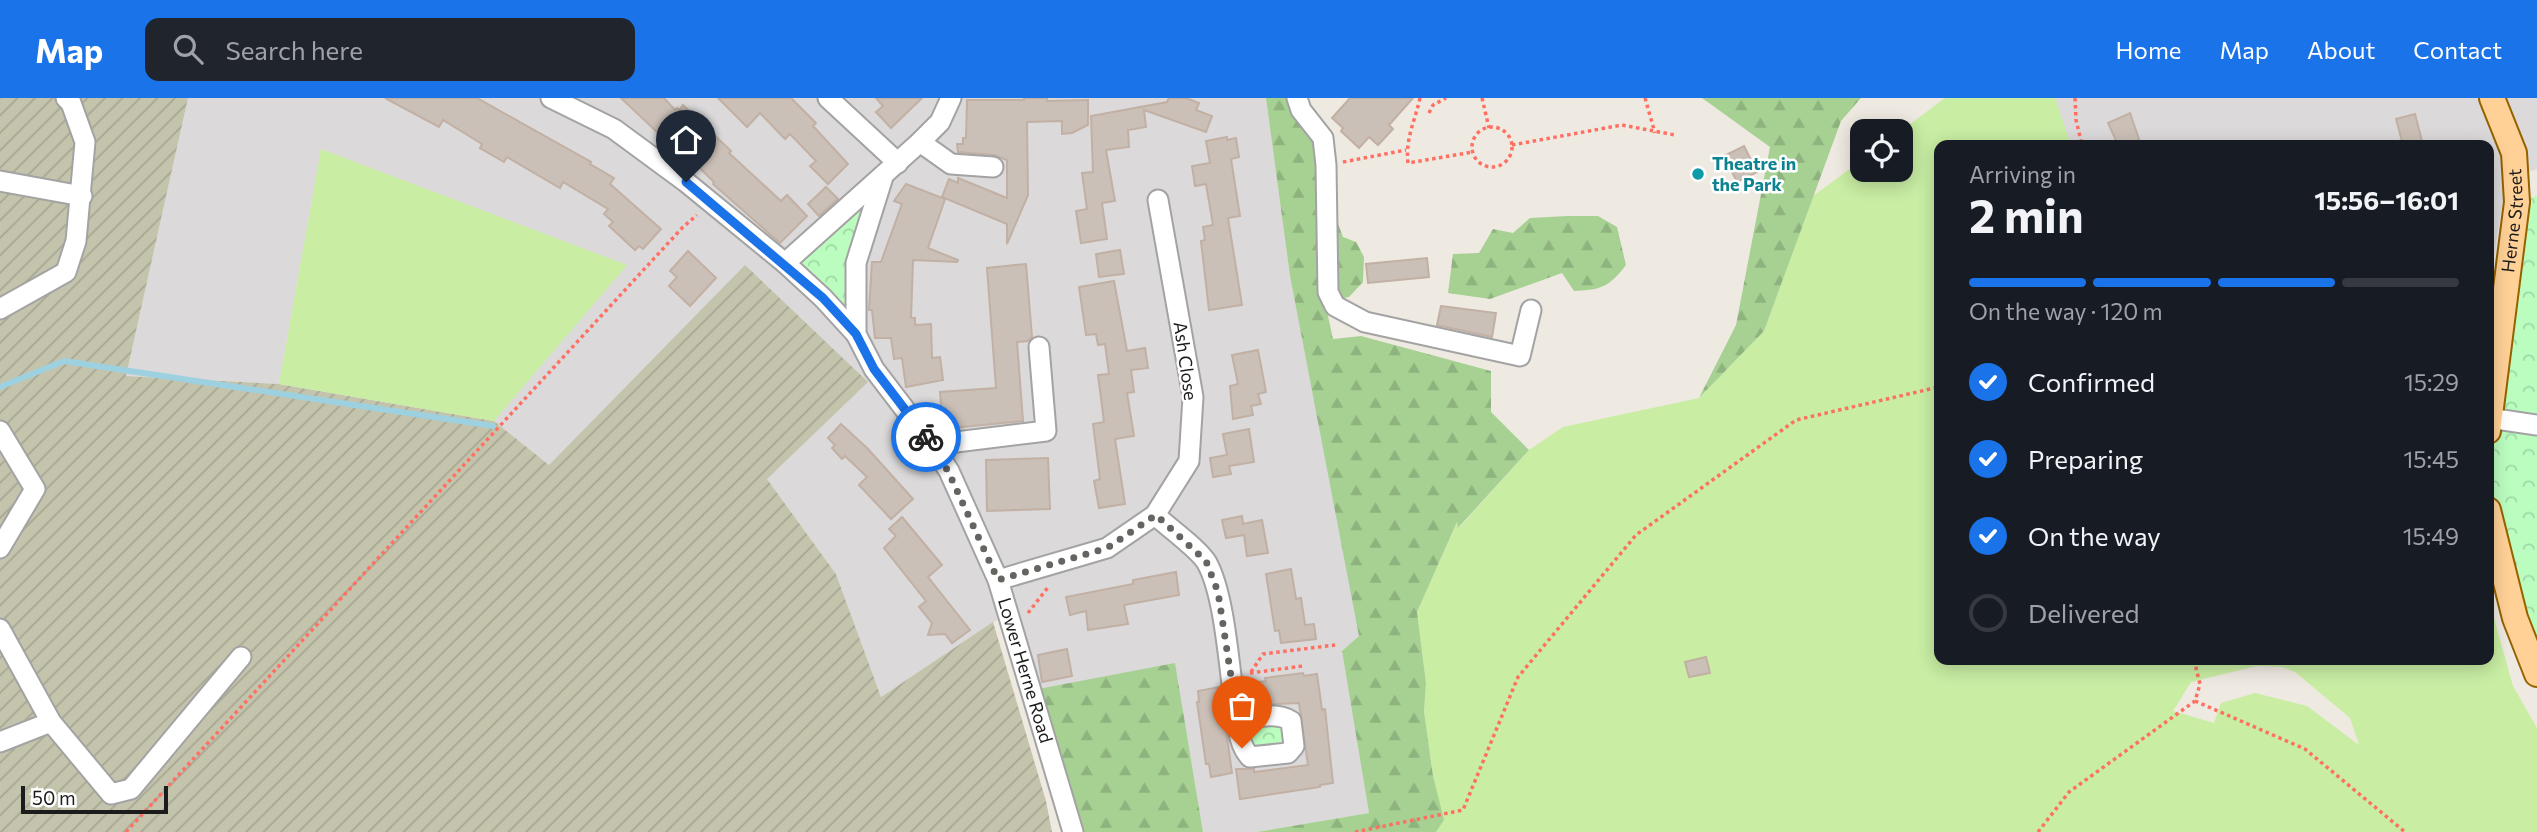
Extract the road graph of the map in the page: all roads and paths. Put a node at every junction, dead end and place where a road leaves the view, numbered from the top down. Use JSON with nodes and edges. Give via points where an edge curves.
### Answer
{"nodes":[{"id":1,"x":66,"y":98,"type":"edge"},
{"id":2,"x":551,"y":98,"type":"edge"},
{"id":3,"x":828,"y":98,"type":"edge"},
{"id":4,"x":951,"y":98,"type":"edge"},
{"id":5,"x":1297,"y":98,"type":"edge"},
{"id":6,"x":1420,"y":98,"type":"edge"},
{"id":7,"x":1446,"y":98,"type":"edge"},
{"id":8,"x":1482,"y":98,"type":"edge"},
{"id":9,"x":1645,"y":98,"type":"edge"},
{"id":10,"x":2075,"y":98,"type":"edge"},
{"id":11,"x":2492,"y":98,"type":"edge"},
{"id":12,"x":1436,"y":100,"type":"edge"},
{"id":13,"x":1429,"y":113,"type":"dead end"},
{"id":14,"x":1489,"y":128,"type":"junction"},
{"id":15,"x":1655,"y":132,"type":"junction"},
{"id":16,"x":1675,"y":135,"type":"dead end"},
{"id":17,"x":2081,"y":140,"type":"edge"},
{"id":18,"x":920,"y":142,"type":"junction"},
{"id":19,"x":1512,"y":145,"type":"junction"},
{"id":20,"x":1406,"y":150,"type":"junction"},
{"id":21,"x":1473,"y":152,"type":"junction"},
{"id":22,"x":898,"y":163,"type":"junction"},
{"id":23,"x":1326,"y":164,"type":"junction"},
{"id":24,"x":993,"y":167,"type":"dead end"},
{"id":25,"x":883,"y":177,"type":"junction"},
{"id":26,"x":0,"y":181,"type":"edge"},
{"id":27,"x":82,"y":196,"type":"junction"},
{"id":28,"x":1158,"y":200,"type":"dead end"},
{"id":29,"x":712,"y":203,"type":"junction"},
{"id":30,"x":785,"y":263,"type":"junction"},
{"id":31,"x":0,"y":309,"type":"edge"},
{"id":32,"x":1531,"y":310,"type":"dead end"},
{"id":33,"x":856,"y":334,"type":"junction"},
{"id":34,"x":1039,"y":347,"type":"dead end"},
{"id":35,"x":2494,"y":379,"type":"edge"},
{"id":36,"x":1934,"y":388,"type":"edge"},
{"id":37,"x":2494,"y":419,"type":"edge"},
{"id":38,"x":2537,"y":425,"type":"edge"},
{"id":39,"x":0,"y":431,"type":"edge"},
{"id":40,"x":932,"y":445,"type":"junction"},
{"id":41,"x":1156,"y":515,"type":"junction"},
{"id":42,"x":2494,"y":536,"type":"edge"},
{"id":43,"x":0,"y":548,"type":"edge"},
{"id":44,"x":998,"y":580,"type":"junction"},
{"id":45,"x":1051,"y":584,"type":"dead end"},
{"id":46,"x":0,"y":629,"type":"edge"},
{"id":47,"x":1335,"y":645,"type":"dead end"},
{"id":48,"x":1263,"y":654,"type":"dead end"},
{"id":49,"x":1019,"y":656,"type":"junction"},
{"id":50,"x":241,"y":657,"type":"dead end"},
{"id":51,"x":2195,"y":665,"type":"edge"},
{"id":52,"x":1303,"y":666,"type":"dead end"},
{"id":53,"x":1250,"y":673,"type":"dead end"},
{"id":54,"x":2537,"y":674,"type":"edge"},
{"id":55,"x":2195,"y":701,"type":"junction"},
{"id":56,"x":1237,"y":720,"type":"dead end"},
{"id":57,"x":51,"y":722,"type":"junction"},
{"id":58,"x":0,"y":742,"type":"edge"},
{"id":59,"x":126,"y":832,"type":"edge"},
{"id":60,"x":1073,"y":832,"type":"edge"},
{"id":61,"x":1355,"y":832,"type":"edge"},
{"id":62,"x":2038,"y":832,"type":"edge"},
{"id":63,"x":2405,"y":832,"type":"edge"}],
"edges":[{"from":1,"to":27,"type":"street","via":[[85,142]]},
{"from":2,"to":29,"type":"street","name":"Lower Herne Road","via":[[614,129]]},
{"from":3,"to":22,"type":"street"},
{"from":4,"to":18,"type":"street","name":"Lower Herne Road","via":[[940,122]]},
{"from":5,"to":23,"type":"street","via":[[1324,138]]},
{"from":6,"to":20,"type":"path"},
{"from":7,"to":12,"type":"path"},
{"from":8,"to":14,"type":"path"},
{"from":9,"to":15,"type":"path"},
{"from":10,"to":17,"type":"path"},
{"from":11,"to":35,"type":"main road","name":"Herne Street","via":[[2514,152],[2517,202]]},
{"from":12,"to":13,"type":"path"},
{"from":14,"to":19,"type":"path","via":[[1507,133]]},
{"from":14,"to":21,"type":"path","via":[[1474,139]]},
{"from":15,"to":16,"type":"path"},
{"from":15,"to":19,"type":"path","via":[[1622,125]]},
{"from":18,"to":22,"type":"street","name":"Lower Herne Road"},
{"from":18,"to":24,"type":"street","via":[[951,164]]},
{"from":19,"to":21,"type":"path","via":[[1510,158],[1499,166],[1486,167]]},
{"from":20,"to":21,"type":"path","via":[[1408,163]]},
{"from":20,"to":23,"type":"path"},
{"from":22,"to":25,"type":"street","name":"Lower Herne Road"},
{"from":23,"to":32,"type":"street","via":[[1328,292],[1335,306],[1365,321],[1520,356]]},
{"from":25,"to":30,"type":"street","name":"Lower Herne Road"},
{"from":25,"to":33,"type":"street","name":"Lower Herne Road","via":[[856,262]]},
{"from":26,"to":27,"type":"street"},
{"from":27,"to":31,"type":"street","via":[[66,272]]},
{"from":28,"to":41,"type":"street","name":"Ash Close","via":[[1193,397],[1189,461]]},
{"from":29,"to":30,"type":"street","name":"Lower Herne Road"},
{"from":29,"to":59,"type":"path","via":[[683,227]]},
{"from":30,"to":33,"type":"street","name":"Lower Herne Road"},
{"from":33,"to":40,"type":"street","name":"Lower Herne Road","via":[[874,369]]},
{"from":34,"to":40,"type":"street","via":[[1046,431]]},
{"from":36,"to":61,"type":"path","via":[[1796,420],[1636,535],[1518,677],[1463,810]]},
{"from":37,"to":38,"type":"street"},
{"from":39,"to":43,"type":"street","via":[[35,489]]},
{"from":40,"to":44,"type":"street","name":"Lower Herne Road"},
{"from":41,"to":44,"type":"street","name":"Ash Close","via":[[1107,548]]},
{"from":41,"to":56,"type":"street","via":[[1206,561],[1218,592]]},
{"from":42,"to":54,"type":"main road","via":[[2515,618]]},
{"from":44,"to":49,"type":"street","name":"Lower Herne Road"},
{"from":45,"to":49,"type":"path","via":[[1028,613]]},
{"from":46,"to":57,"type":"street"},
{"from":47,"to":48,"type":"path"},
{"from":49,"to":60,"type":"street","name":"Lower Herne Road"},
{"from":50,"to":57,"type":"street","via":[[131,789],[111,794]]},
{"from":51,"to":55,"type":"path","via":[[2200,684]]},
{"from":52,"to":53,"type":"path"},
{"from":55,"to":62,"type":"path","via":[[2069,792]]},
{"from":55,"to":63,"type":"path","via":[[2305,749]]},
{"from":57,"to":58,"type":"street"}]}
